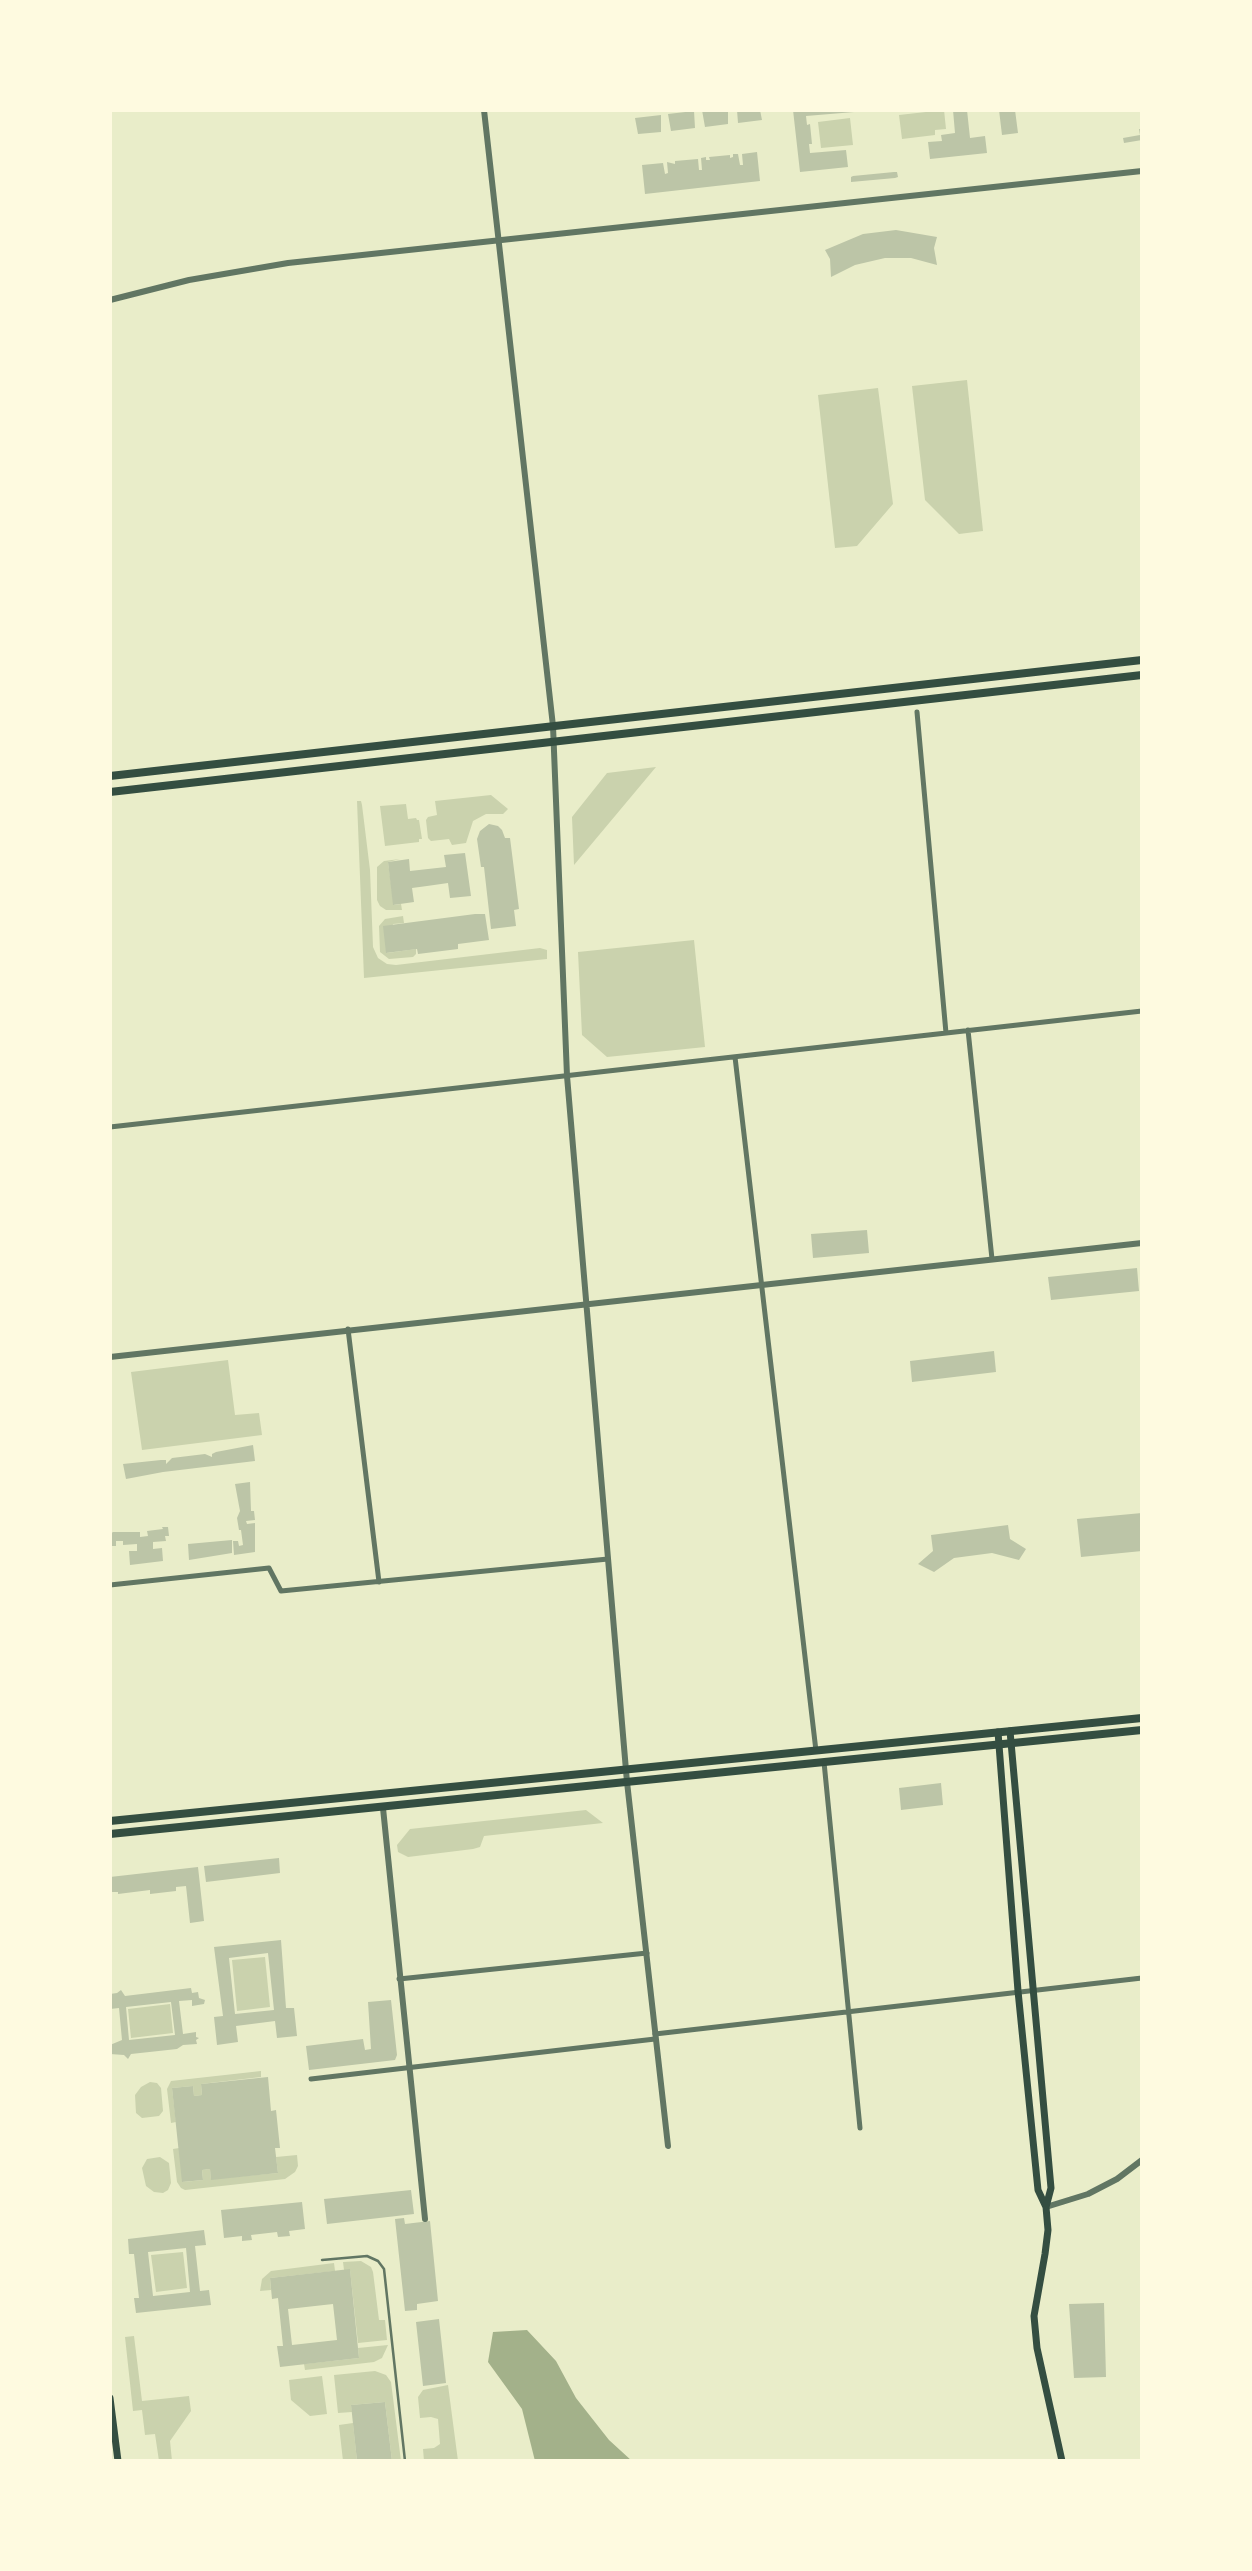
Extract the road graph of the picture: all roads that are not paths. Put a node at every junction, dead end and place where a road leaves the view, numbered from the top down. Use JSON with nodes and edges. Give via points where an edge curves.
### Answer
{"nodes":[{"id":1,"x":484,"y":110,"type":"edge"},
{"id":2,"x":1142,"y":171,"type":"edge"},
{"id":3,"x":499,"y":241,"type":"junction"},
{"id":4,"x":110,"y":300,"type":"edge"},
{"id":5,"x":1142,"y":660,"type":"edge"},
{"id":6,"x":1142,"y":676,"type":"edge"},
{"id":7,"x":917,"y":712,"type":"dead end"},
{"id":8,"x":553,"y":726,"type":"junction"},
{"id":9,"x":553,"y":742,"type":"junction"},
{"id":10,"x":110,"y":776,"type":"edge"},
{"id":11,"x":110,"y":792,"type":"edge"},
{"id":12,"x":1142,"y":1011,"type":"edge"},
{"id":13,"x":968,"y":1030,"type":"junction"},
{"id":14,"x":946,"y":1033,"type":"junction"},
{"id":15,"x":735,"y":1057,"type":"junction"},
{"id":16,"x":567,"y":1076,"type":"junction"},
{"id":17,"x":110,"y":1127,"type":"edge"},
{"id":18,"x":1142,"y":1242,"type":"edge"},
{"id":19,"x":992,"y":1259,"type":"junction"},
{"id":20,"x":762,"y":1285,"type":"junction"},
{"id":21,"x":587,"y":1305,"type":"junction"},
{"id":22,"x":348,"y":1329,"type":"junction"},
{"id":23,"x":110,"y":1357,"type":"edge"},
{"id":24,"x":608,"y":1559,"type":"junction"},
{"id":25,"x":379,"y":1582,"type":"junction"},
{"id":26,"x":110,"y":1585,"type":"edge"},
{"id":27,"x":1142,"y":1718,"type":"edge"},
{"id":28,"x":1142,"y":1730,"type":"edge"},
{"id":29,"x":1010,"y":1731,"type":"junction"},
{"id":30,"x":998,"y":1732,"type":"junction"},
{"id":31,"x":1011,"y":1743,"type":"junction"},
{"id":32,"x":999,"y":1745,"type":"junction"},
{"id":33,"x":816,"y":1751,"type":"junction"},
{"id":34,"x":824,"y":1762,"type":"junction"},
{"id":35,"x":626,"y":1770,"type":"junction"},
{"id":36,"x":627,"y":1782,"type":"junction"},
{"id":37,"x":383,"y":1808,"type":"junction"},
{"id":38,"x":110,"y":1821,"type":"edge"},
{"id":39,"x":110,"y":1834,"type":"edge"},
{"id":40,"x":647,"y":1953,"type":"junction"},
{"id":41,"x":1142,"y":1978,"type":"edge"},
{"id":42,"x":399,"y":1979,"type":"junction"},
{"id":43,"x":1033,"y":1990,"type":"junction"},
{"id":44,"x":1018,"y":1992,"type":"junction"},
{"id":45,"x":848,"y":2012,"type":"junction"},
{"id":46,"x":655,"y":2037,"type":"junction"},
{"id":47,"x":409,"y":2067,"type":"junction"},
{"id":48,"x":311,"y":2079,"type":"dead end"},
{"id":49,"x":860,"y":2128,"type":"dead end"},
{"id":50,"x":668,"y":2146,"type":"dead end"},
{"id":51,"x":1142,"y":2160,"type":"edge"},
{"id":52,"x":1046,"y":2207,"type":"junction"},
{"id":53,"x":425,"y":2219,"type":"dead end"},
{"id":54,"x":322,"y":2260,"type":"dead end"},
{"id":55,"x":110,"y":2398,"type":"edge"},
{"id":56,"x":118,"y":2461,"type":"edge"},
{"id":57,"x":405,"y":2461,"type":"edge"},
{"id":58,"x":1062,"y":2461,"type":"edge"}],
"edges":[{"from":1,"to":3,"type":"street"},
{"from":2,"to":3,"type":"street"},
{"from":3,"to":4,"type":"street","via":[[288,263]]},
{"from":3,"to":8,"type":"street"},
{"from":5,"to":8,"type":"main road"},
{"from":6,"to":9,"type":"main road"},
{"from":7,"to":14,"type":"street"},
{"from":8,"to":9,"type":"street"},
{"from":8,"to":10,"type":"main road"},
{"from":9,"to":11,"type":"main road"},
{"from":9,"to":16,"type":"street"},
{"from":12,"to":13,"type":"street"},
{"from":13,"to":14,"type":"street"},
{"from":13,"to":19,"type":"street"},
{"from":14,"to":15,"type":"street"},
{"from":15,"to":16,"type":"street"},
{"from":15,"to":20,"type":"street"},
{"from":16,"to":17,"type":"street"},
{"from":16,"to":21,"type":"street"},
{"from":18,"to":19,"type":"street"},
{"from":19,"to":20,"type":"street"},
{"from":20,"to":21,"type":"street"},
{"from":20,"to":33,"type":"street"},
{"from":21,"to":22,"type":"street"},
{"from":21,"to":24,"type":"street"},
{"from":22,"to":23,"type":"street"},
{"from":22,"to":25,"type":"street"},
{"from":24,"to":25,"type":"street"},
{"from":24,"to":35,"type":"street"},
{"from":25,"to":26,"type":"street","via":[[281,1591],[270,1568]]},
{"from":27,"to":29,"type":"main road"},
{"from":28,"to":31,"type":"main road"},
{"from":29,"to":30,"type":"main road"},
{"from":29,"to":31,"type":"main road"},
{"from":30,"to":32,"type":"main road"},
{"from":30,"to":33,"type":"main road"},
{"from":31,"to":32,"type":"main road"},
{"from":31,"to":43,"type":"main road"},
{"from":32,"to":34,"type":"main road"},
{"from":32,"to":44,"type":"main road"},
{"from":33,"to":35,"type":"main road"},
{"from":34,"to":36,"type":"main road"},
{"from":34,"to":45,"type":"street"},
{"from":35,"to":36,"type":"street"},
{"from":35,"to":38,"type":"main road"},
{"from":36,"to":37,"type":"main road"},
{"from":36,"to":40,"type":"street"},
{"from":37,"to":39,"type":"main road"},
{"from":37,"to":42,"type":"street"},
{"from":40,"to":42,"type":"street"},
{"from":40,"to":46,"type":"street"},
{"from":41,"to":43,"type":"street"},
{"from":42,"to":47,"type":"street"},
{"from":43,"to":44,"type":"street"},
{"from":43,"to":52,"type":"main road","via":[[1051,2188]]},
{"from":44,"to":45,"type":"street"},
{"from":44,"to":52,"type":"main road","via":[[1038,2190]]},
{"from":45,"to":46,"type":"street"},
{"from":45,"to":49,"type":"street"},
{"from":46,"to":47,"type":"street"},
{"from":46,"to":50,"type":"street"},
{"from":47,"to":48,"type":"street"},
{"from":47,"to":53,"type":"street"},
{"from":51,"to":52,"type":"street","via":[[1088,2194]]},
{"from":52,"to":58,"type":"main road","via":[[1048,2230],[1034,2316]]},
{"from":54,"to":57,"type":"lane","via":[[367,2256],[384,2269]]},
{"from":55,"to":56,"type":"main road"}]}
